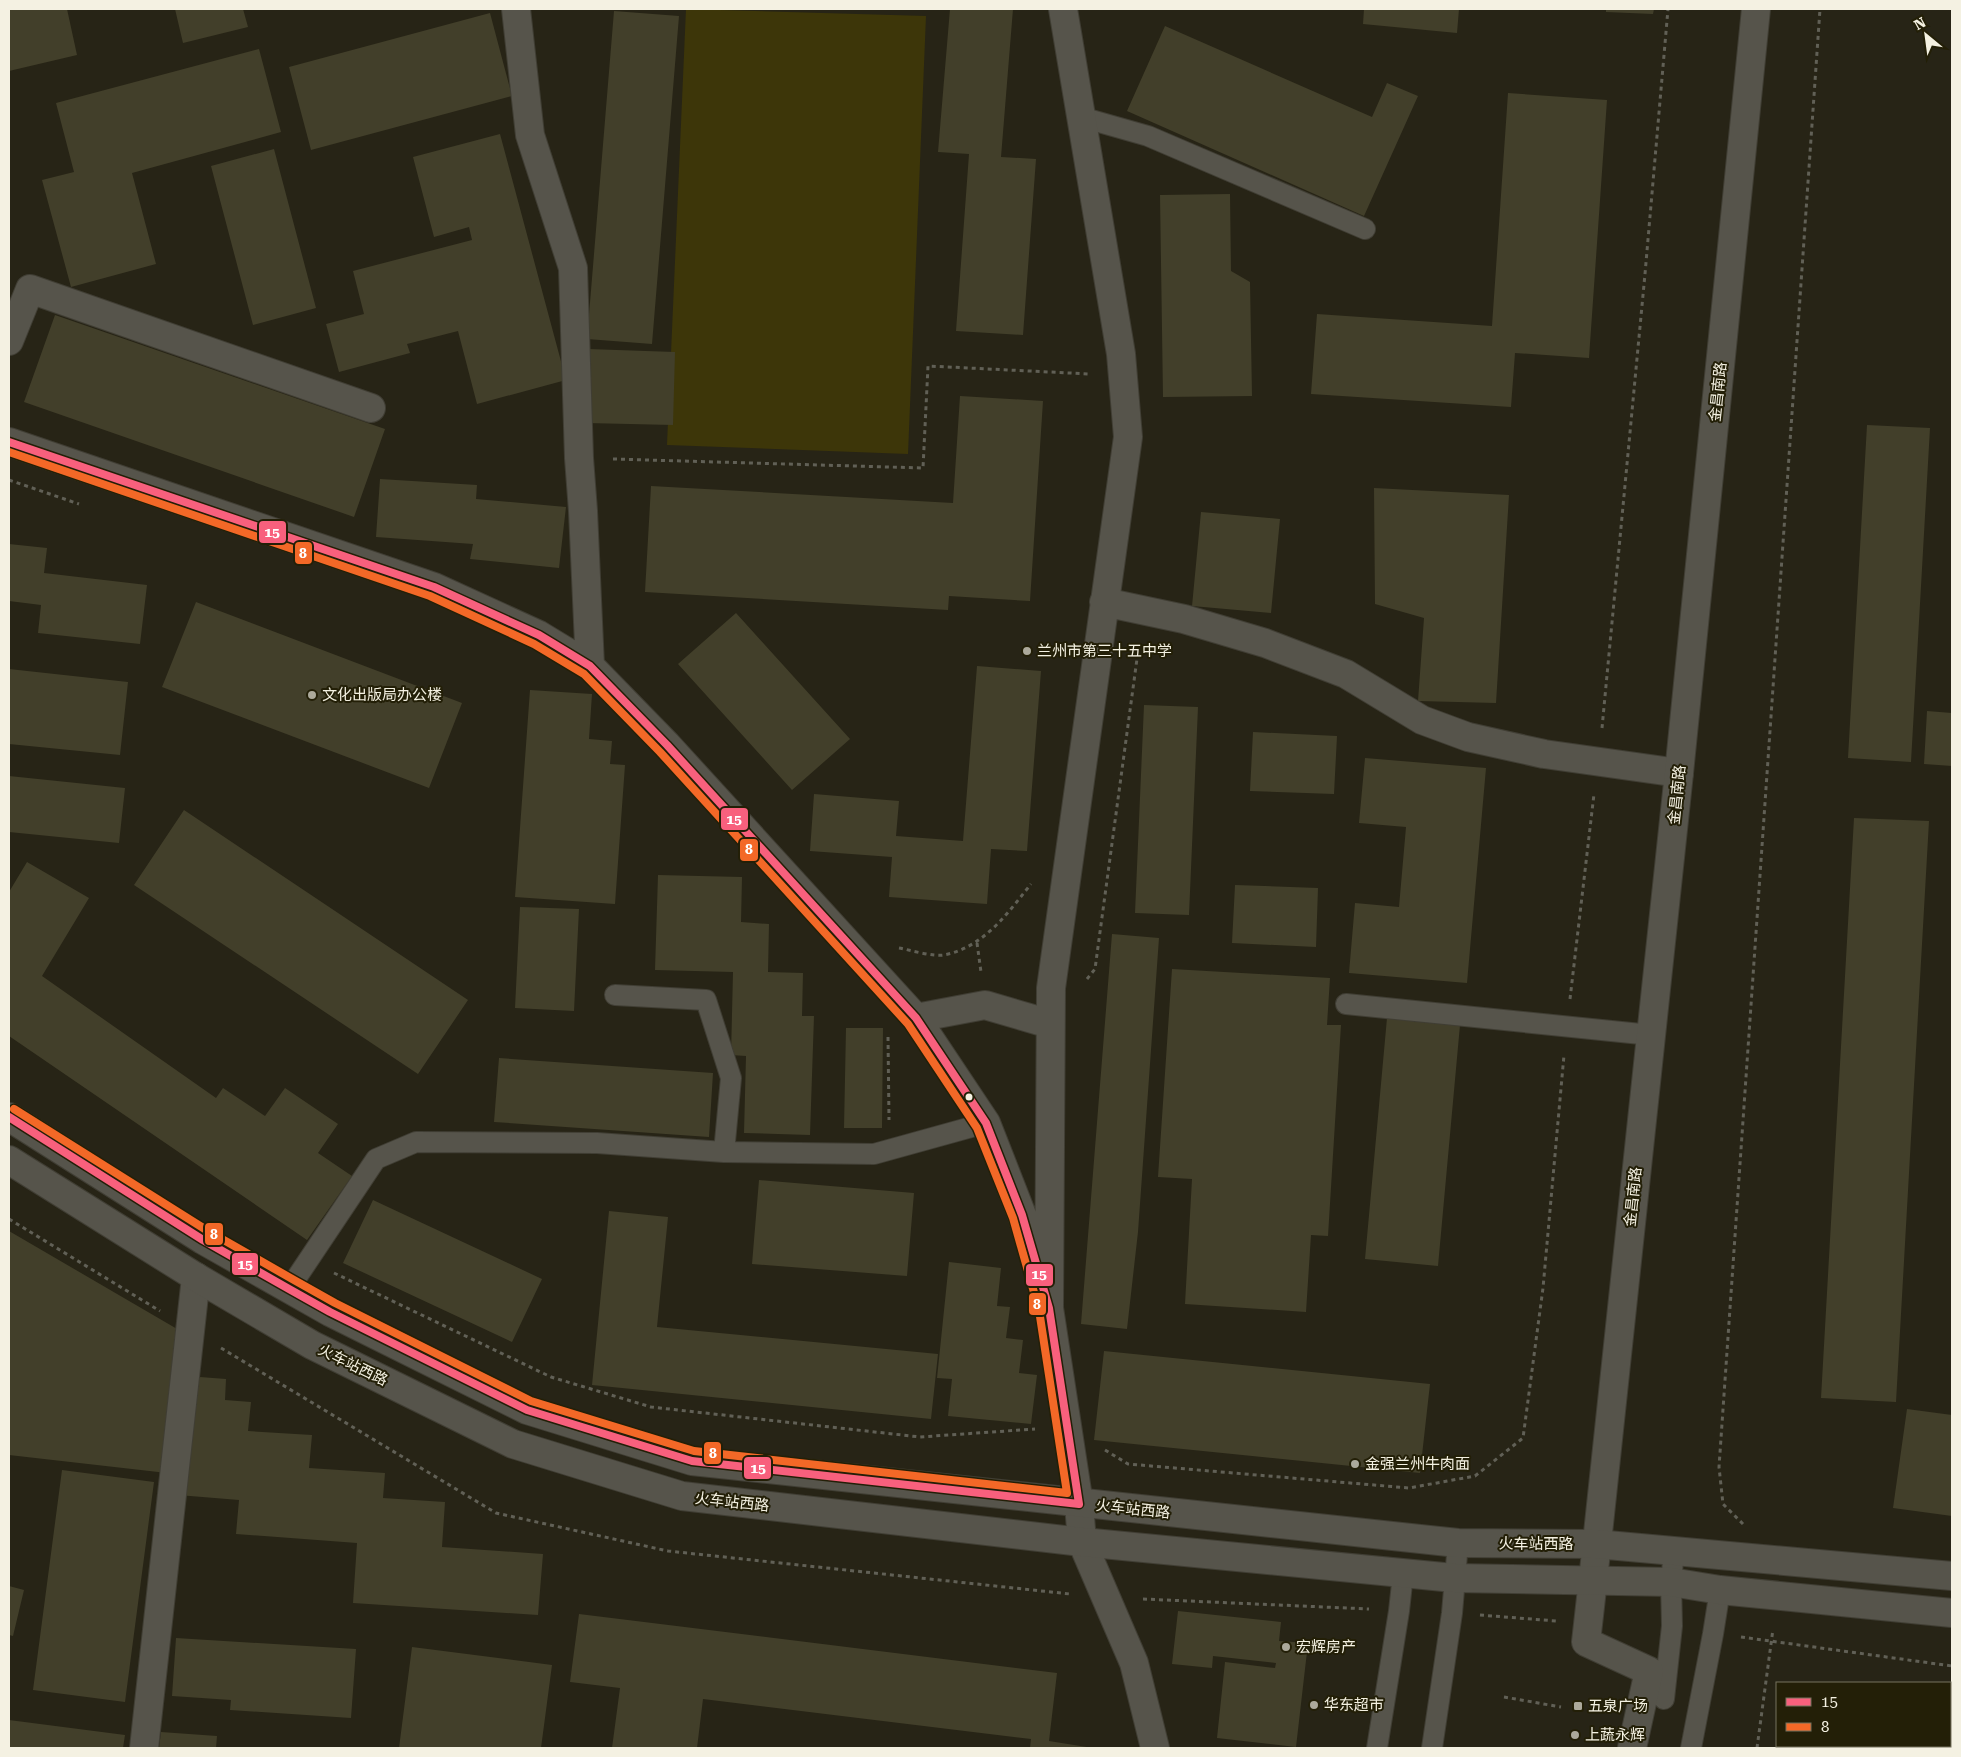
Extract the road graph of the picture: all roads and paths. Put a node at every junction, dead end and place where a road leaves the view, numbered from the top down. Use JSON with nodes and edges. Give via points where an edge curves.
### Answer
{"nodes":[{"id":1,"x":516,"y":9,"type":"edge"},
{"id":2,"x":1062,"y":9,"type":"edge"},
{"id":3,"x":1668,"y":9,"type":"edge"},
{"id":4,"x":1756,"y":9,"type":"edge"},
{"id":5,"x":1820,"y":9,"type":"edge"},
{"id":6,"x":1081,"y":117,"type":"junction"},
{"id":7,"x":1365,"y":228,"type":"dead end"},
{"id":8,"x":9,"y":341,"type":"edge"},
{"id":9,"x":1123,"y":375,"type":"junction"},
{"id":10,"x":371,"y":408,"type":"dead end"},
{"id":11,"x":9,"y":442,"type":"edge"},
{"id":12,"x":578,"y":458,"type":"junction"},
{"id":13,"x":9,"y":480,"type":"edge"},
{"id":14,"x":84,"y":505,"type":"dead end"},
{"id":15,"x":1104,"y":602,"type":"junction"},
{"id":16,"x":590,"y":666,"type":"junction"},
{"id":17,"x":1598,"y":762,"type":"junction"},
{"id":18,"x":1680,"y":773,"type":"junction"},
{"id":19,"x":1033,"y":882,"type":"dead end"},
{"id":20,"x":891,"y":947,"type":"dead end"},
{"id":21,"x":615,"y":994,"type":"dead end"},
{"id":22,"x":1346,"y":1004,"type":"dead end"},
{"id":23,"x":916,"y":1018,"type":"junction"},
{"id":24,"x":1050,"y":1024,"type":"junction"},
{"id":25,"x":1566,"y":1025,"type":"junction"},
{"id":26,"x":888,"y":1028,"type":"dead end"},
{"id":27,"x":1651,"y":1035,"type":"junction"},
{"id":28,"x":9,"y":1118,"type":"edge"},
{"id":29,"x":986,"y":1123,"type":"junction"},
{"id":30,"x":724,"y":1152,"type":"junction"},
{"id":31,"x":874,"y":1154,"type":"junction"},
{"id":32,"x":9,"y":1160,"type":"edge"},
{"id":33,"x":308,"y":1260,"type":"junction"},
{"id":34,"x":196,"y":1278,"type":"junction"},
{"id":35,"x":289,"y":1289,"type":"junction"},
{"id":36,"x":1049,"y":1308,"type":"junction"},
{"id":37,"x":1067,"y":1427,"type":"junction"},
{"id":38,"x":1079,"y":1504,"type":"junction"},
{"id":39,"x":1751,"y":1527,"type":"dead end"},
{"id":40,"x":1082,"y":1542,"type":"junction"},
{"id":41,"x":1458,"y":1543,"type":"junction"},
{"id":42,"x":1596,"y":1544,"type":"junction"},
{"id":43,"x":1674,"y":1551,"type":"junction"},
{"id":44,"x":1403,"y":1574,"type":"junction"},
{"id":45,"x":1952,"y":1576,"type":"edge"},
{"id":46,"x":1454,"y":1578,"type":"junction"},
{"id":47,"x":1593,"y":1580,"type":"junction"},
{"id":48,"x":1671,"y":1582,"type":"junction"},
{"id":49,"x":1720,"y":1590,"type":"junction"},
{"id":50,"x":1776,"y":1596,"type":"junction"},
{"id":51,"x":1952,"y":1613,"type":"edge"},
{"id":52,"x":1504,"y":1697,"type":"dead end"},
{"id":53,"x":1664,"y":1699,"type":"dead end"},
{"id":54,"x":1561,"y":1707,"type":"dead end"},
{"id":55,"x":144,"y":1748,"type":"edge"},
{"id":56,"x":1155,"y":1748,"type":"edge"},
{"id":57,"x":1377,"y":1748,"type":"edge"},
{"id":58,"x":1432,"y":1748,"type":"edge"},
{"id":59,"x":1632,"y":1748,"type":"edge"},
{"id":60,"x":1692,"y":1748,"type":"edge"},
{"id":61,"x":1758,"y":1748,"type":"edge"}],
"edges":[{"from":1,"to":12,"type":"street","via":[[530,135],[573,268]]},
{"from":2,"to":6,"type":"street"},
{"from":3,"to":17,"type":"path"},
{"from":4,"to":18,"type":"street","name":"金昌南路"},
{"from":5,"to":39,"type":"path","via":[[1719,1467],[1723,1504],[1744,1525]]},
{"from":6,"to":7,"type":"lane","via":[[1148,136]]},
{"from":6,"to":9,"type":"street"},
{"from":8,"to":10,"type":"street","via":[[30,289]]},
{"from":9,"to":12,"type":"path","via":[[928,366],[923,468]]},
{"from":9,"to":15,"type":"street","via":[[1128,437]]},
{"from":11,"to":16,"type":"street","via":[[434,587],[539,634]]},
{"from":12,"to":16,"type":"street"},
{"from":13,"to":14,"type":"path"},
{"from":15,"to":17,"type":"street","via":[[1184,619],[1265,643],[1346,674],[1422,720],[1468,737]]},
{"from":15,"to":24,"type":"street","via":[[1051,988]]},
{"from":16,"to":23,"type":"street","via":[[667,745]]},
{"from":17,"to":18,"type":"street"},
{"from":17,"to":25,"type":"path"},
{"from":18,"to":27,"type":"street","name":"金昌南路"},
{"from":19,"to":20,"type":"path","via":[[1003,919],[977,943],[943,955]]},
{"from":21,"to":30,"type":"lane","via":[[706,1000],[731,1078]]},
{"from":22,"to":25,"type":"lane"},
{"from":23,"to":24,"type":"street","via":[[985,1005]]},
{"from":23,"to":29,"type":"street"},
{"from":24,"to":36,"type":"street"},
{"from":25,"to":27,"type":"lane"},
{"from":25,"to":37,"type":"path","via":[[1543,1288],[1523,1438],[1475,1476],[1409,1488],[1128,1464]]},
{"from":26,"to":31,"type":"path","via":[[889,1127]]},
{"from":27,"to":42,"type":"street","name":"金昌南路"},
{"from":28,"to":35,"type":"street","name":"火车站西路","via":[[203,1240]]},
{"from":29,"to":31,"type":"lane"},
{"from":29,"to":36,"type":"street","via":[[1022,1215]]},
{"from":30,"to":31,"type":"lane"},
{"from":30,"to":33,"type":"lane","via":[[597,1143],[416,1142],[376,1159]]},
{"from":32,"to":34,"type":"street","name":"火车站西路"},
{"from":33,"to":35,"type":"lane"},
{"from":33,"to":37,"type":"path","via":[[550,1377],[651,1406],[920,1437]]},
{"from":34,"to":40,"type":"street","name":"火车站西路","via":[[312,1345],[513,1444],[682,1496]]},
{"from":34,"to":55,"type":"street"},
{"from":35,"to":38,"type":"street","name":"火车站西路","via":[[527,1410],[692,1461]]},
{"from":36,"to":37,"type":"street"},
{"from":37,"to":38,"type":"street"},
{"from":38,"to":40,"type":"street"},
{"from":38,"to":41,"type":"street","name":"火车站西路"},
{"from":40,"to":44,"type":"street","name":"火车站西路"},
{"from":40,"to":56,"type":"street","via":[[1134,1663]]},
{"from":41,"to":42,"type":"street","name":"火车站西路"},
{"from":41,"to":46,"type":"lane"},
{"from":42,"to":43,"type":"street","name":"火车站西路"},
{"from":42,"to":47,"type":"street","name":"金昌南路"},
{"from":43,"to":45,"type":"street","name":"火车站西路"},
{"from":43,"to":48,"type":"lane"},
{"from":44,"to":46,"type":"street","name":"火车站西路"},
{"from":44,"to":57,"type":"lane"},
{"from":46,"to":47,"type":"street","name":"火车站西路"},
{"from":46,"to":58,"type":"lane","via":[[1452,1613]]},
{"from":47,"to":48,"type":"street","name":"火车站西路"},
{"from":47,"to":59,"type":"street","name":"金昌南路","via":[[1586,1642],[1650,1671]]},
{"from":48,"to":49,"type":"street","name":"火车站西路"},
{"from":48,"to":53,"type":"lane","via":[[1672,1626]]},
{"from":49,"to":50,"type":"street","name":"火车站西路"},
{"from":49,"to":60,"type":"lane"},
{"from":50,"to":51,"type":"street","name":"火车站西路"},
{"from":50,"to":61,"type":"path"},
{"from":52,"to":54,"type":"path"}]}
